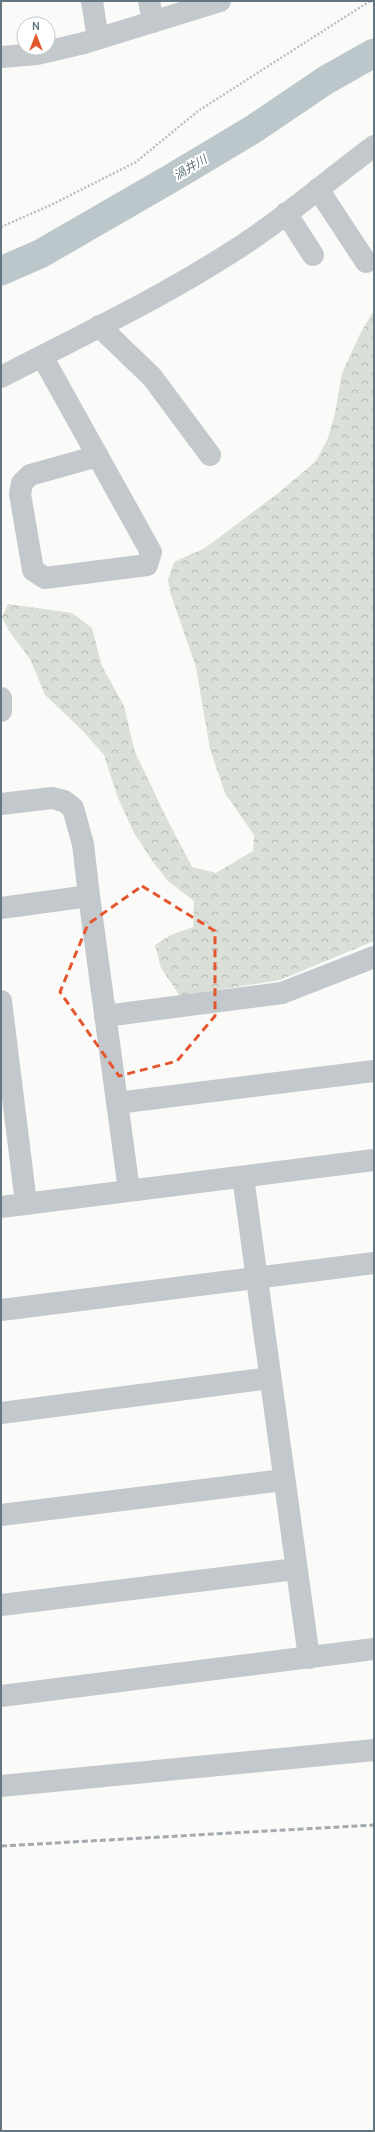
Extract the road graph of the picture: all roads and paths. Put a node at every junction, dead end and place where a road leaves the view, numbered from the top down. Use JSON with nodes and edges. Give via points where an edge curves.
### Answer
{"nodes":[{"id":1,"x":92,"y":1,"type":"edge"},
{"id":2,"x":220,"y":1,"type":"edge"},
{"id":3,"x":370,"y":1,"type":"edge"},
{"id":4,"x":151,"y":11,"type":"edge"},
{"id":5,"x":98,"y":39,"type":"junction"},
{"id":6,"x":1,"y":57,"type":"edge"},
{"id":7,"x":374,"y":146,"type":"edge"},
{"id":8,"x":318,"y":189,"type":"junction"},
{"id":9,"x":286,"y":213,"type":"junction"},
{"id":10,"x":1,"y":227,"type":"edge"},
{"id":11,"x":313,"y":255,"type":"dead end"},
{"id":12,"x":366,"y":262,"type":"dead end"},
{"id":13,"x":99,"y":326,"type":"junction"},
{"id":14,"x":42,"y":356,"type":"junction"},
{"id":15,"x":1,"y":377,"type":"edge"},
{"id":16,"x":210,"y":455,"type":"dead end"},
{"id":17,"x":98,"y":456,"type":"junction"},
{"id":18,"x":1,"y":698,"type":"edge"},
{"id":19,"x":1,"y":711,"type":"edge"},
{"id":20,"x":1,"y":804,"type":"edge"},
{"id":21,"x":89,"y":896,"type":"junction"},
{"id":22,"x":1,"y":908,"type":"edge"},
{"id":23,"x":374,"y":957,"type":"edge"},
{"id":24,"x":1,"y":1001,"type":"edge"},
{"id":25,"x":105,"y":1016,"type":"junction"},
{"id":26,"x":374,"y":1071,"type":"edge"},
{"id":27,"x":117,"y":1103,"type":"junction"},
{"id":28,"x":374,"y":1160,"type":"edge"},
{"id":29,"x":242,"y":1177,"type":"junction"},
{"id":30,"x":129,"y":1190,"type":"junction"},
{"id":31,"x":26,"y":1203,"type":"junction"},
{"id":32,"x":1,"y":1207,"type":"edge"},
{"id":33,"x":374,"y":1263,"type":"edge"},
{"id":34,"x":256,"y":1279,"type":"junction"},
{"id":35,"x":1,"y":1310,"type":"edge"},
{"id":36,"x":270,"y":1378,"type":"junction"},
{"id":37,"x":1,"y":1413,"type":"edge"},
{"id":38,"x":283,"y":1480,"type":"junction"},
{"id":39,"x":1,"y":1514,"type":"edge"},
{"id":40,"x":296,"y":1569,"type":"junction"},
{"id":41,"x":1,"y":1604,"type":"edge"},
{"id":42,"x":374,"y":1649,"type":"edge"},
{"id":43,"x":309,"y":1658,"type":"junction"},
{"id":44,"x":1,"y":1696,"type":"edge"},
{"id":45,"x":374,"y":1750,"type":"edge"},
{"id":46,"x":1,"y":1786,"type":"edge"}],
"edges":[{"from":1,"to":5,"type":"street"},
{"from":2,"to":4,"type":"street"},
{"from":3,"to":10,"type":"path","via":[[198,111],[136,162]]},
{"from":4,"to":5,"type":"street"},
{"from":5,"to":6,"type":"street","via":[[37,54]]},
{"from":7,"to":8,"type":"street"},
{"from":8,"to":9,"type":"street"},
{"from":8,"to":12,"type":"street"},
{"from":9,"to":11,"type":"street"},
{"from":9,"to":13,"type":"street","via":[[237,249],[184,281]]},
{"from":13,"to":14,"type":"street"},
{"from":13,"to":16,"type":"street","via":[[152,377]]},
{"from":14,"to":15,"type":"street"},
{"from":14,"to":17,"type":"street"},
{"from":17,"to":17,"type":"street","via":[[151,552],[147,565],[45,578],[33,570],[20,494],[22,483],[30,476]]},
{"from":18,"to":19,"type":"street"},
{"from":20,"to":21,"type":"street","via":[[52,798],[64,801],[73,808],[83,844]]},
{"from":21,"to":22,"type":"street"},
{"from":21,"to":25,"type":"street"},
{"from":23,"to":25,"type":"street","via":[[282,993]]},
{"from":24,"to":31,"type":"street"},
{"from":25,"to":27,"type":"street"},
{"from":26,"to":27,"type":"street"},
{"from":27,"to":30,"type":"street"},
{"from":28,"to":29,"type":"street"},
{"from":29,"to":30,"type":"street"},
{"from":29,"to":34,"type":"street"},
{"from":30,"to":31,"type":"street"},
{"from":31,"to":32,"type":"street"},
{"from":33,"to":34,"type":"street"},
{"from":34,"to":35,"type":"street"},
{"from":34,"to":36,"type":"street"},
{"from":36,"to":37,"type":"street"},
{"from":36,"to":38,"type":"street"},
{"from":38,"to":39,"type":"street"},
{"from":38,"to":40,"type":"street"},
{"from":40,"to":41,"type":"street"},
{"from":40,"to":43,"type":"street"},
{"from":42,"to":43,"type":"street"},
{"from":43,"to":44,"type":"street"},
{"from":45,"to":46,"type":"street"}]}
